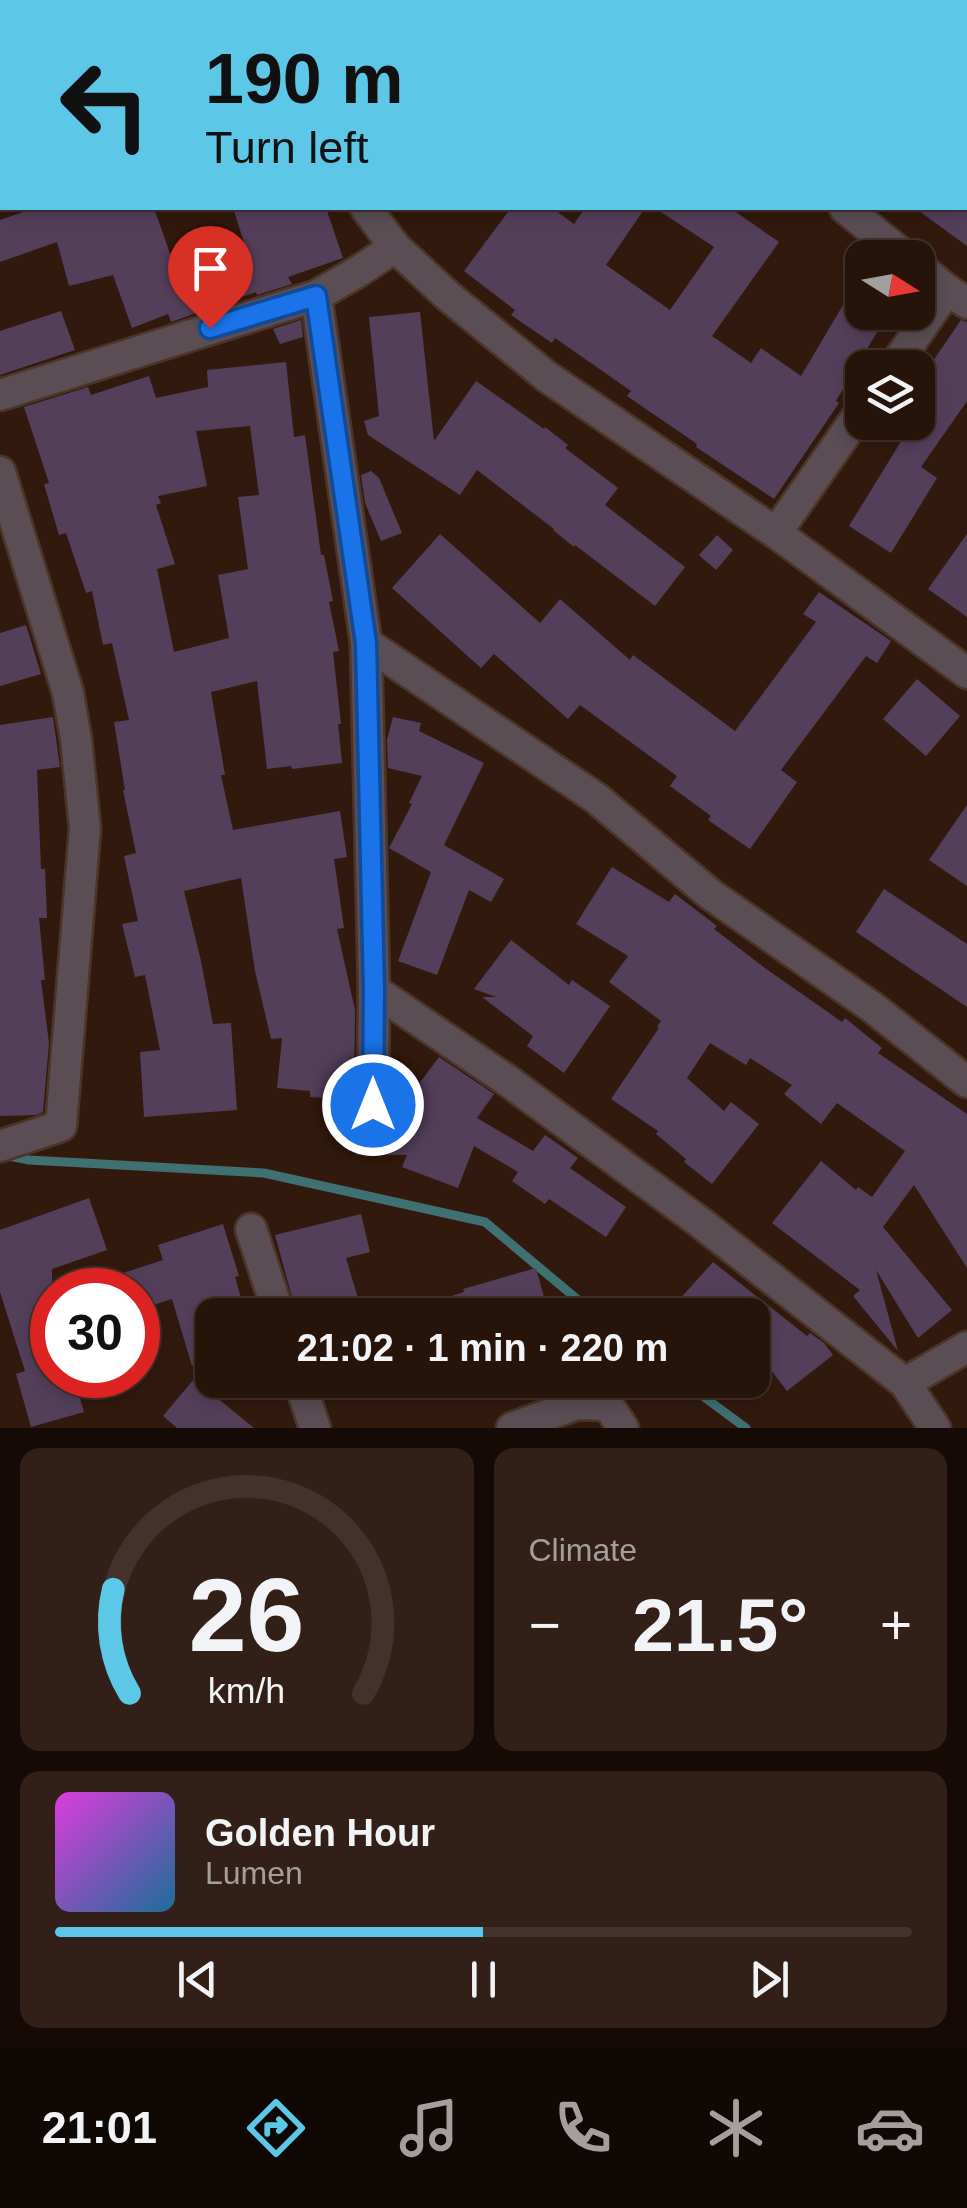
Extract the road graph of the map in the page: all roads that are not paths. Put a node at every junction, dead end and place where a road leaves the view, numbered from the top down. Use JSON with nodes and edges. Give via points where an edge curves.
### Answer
{"nodes":[{"id":1,"x":367,"y":210,"type":"edge"},
{"id":2,"x":847,"y":210,"type":"edge"},
{"id":3,"x":885,"y":240,"type":"edge"},
{"id":4,"x":394,"y":247,"type":"junction"},
{"id":5,"x":935,"y":279,"type":"edge"},
{"id":6,"x":316,"y":296,"type":"junction"},
{"id":7,"x":957,"y":296,"type":"edge"},
{"id":8,"x":909,"y":350,"type":"edge"},
{"id":9,"x":0,"y":395,"type":"edge"},
{"id":10,"x":845,"y":434,"type":"edge"},
{"id":11,"x":0,"y":472,"type":"edge"},
{"id":12,"x":776,"y":533,"type":"junction"},
{"id":13,"x":366,"y":643,"type":"junction"},
{"id":14,"x":967,"y":672,"type":"edge"},
{"id":15,"x":374,"y":990,"type":"junction"},
{"id":16,"x":967,"y":1082,"type":"edge"},
{"id":17,"x":373,"y":1105,"type":"dead end"},
{"id":18,"x":0,"y":1146,"type":"edge"},
{"id":19,"x":252,"y":1228,"type":"dead end"},
{"id":20,"x":274,"y":1298,"type":"edge"},
{"id":21,"x":967,"y":1347,"type":"edge"},
{"id":22,"x":904,"y":1383,"type":"junction"},
{"id":23,"x":305,"y":1398,"type":"edge"},
{"id":24,"x":314,"y":1428,"type":"edge"},
{"id":25,"x":512,"y":1428,"type":"edge"},
{"id":26,"x":623,"y":1428,"type":"edge"},
{"id":27,"x":935,"y":1428,"type":"edge"}],
"edges":[{"from":1,"to":4,"type":"street"},
{"from":2,"to":3,"type":"street"},
{"from":4,"to":6,"type":"street"},
{"from":4,"to":12,"type":"street","via":[[546,376]]},
{"from":5,"to":7,"type":"street"},
{"from":6,"to":9,"type":"street"},
{"from":6,"to":13,"type":"street"},
{"from":7,"to":8,"type":"street"},
{"from":10,"to":12,"type":"street"},
{"from":11,"to":18,"type":"street","via":[[68,693],[85,828],[61,1126]]},
{"from":12,"to":14,"type":"street"},
{"from":13,"to":15,"type":"street"},
{"from":13,"to":16,"type":"street","via":[[596,798],[710,894]]},
{"from":15,"to":17,"type":"street"},
{"from":15,"to":22,"type":"street","via":[[654,1188]]},
{"from":19,"to":20,"type":"street"},
{"from":21,"to":22,"type":"street"},
{"from":22,"to":27,"type":"street"},
{"from":23,"to":24,"type":"street"},
{"from":25,"to":26,"type":"street","via":[[577,1404],[608,1405]]}]}
